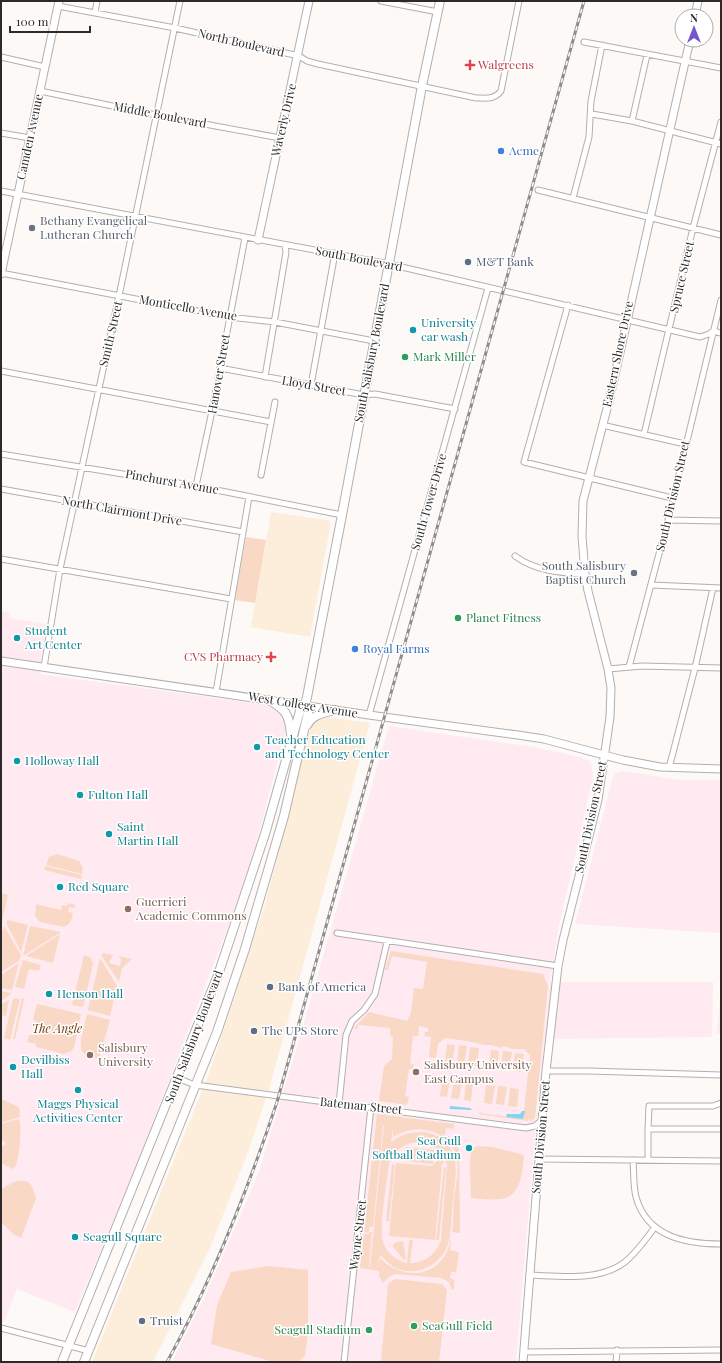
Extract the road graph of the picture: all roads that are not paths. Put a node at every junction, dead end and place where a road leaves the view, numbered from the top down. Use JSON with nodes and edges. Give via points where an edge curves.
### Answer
{"nodes":[{"id":1,"x":98,"y":1,"type":"edge"},
{"id":2,"x":180,"y":1,"type":"edge"},
{"id":3,"x":310,"y":1,"type":"edge"},
{"id":4,"x":381,"y":1,"type":"edge"},
{"id":5,"x":440,"y":1,"type":"edge"},
{"id":6,"x":519,"y":1,"type":"edge"},
{"id":7,"x":59,"y":3,"type":"edge"},
{"id":8,"x":438,"y":12,"type":"junction"},
{"id":9,"x":95,"y":13,"type":"junction"},
{"id":10,"x":175,"y":28,"type":"junction"},
{"id":11,"x":584,"y":42,"type":"dead end"},
{"id":12,"x":602,"y":45,"type":"junction"},
{"id":13,"x":688,"y":48,"type":"edge"},
{"id":14,"x":647,"y":55,"type":"junction"},
{"id":15,"x":299,"y":56,"type":"junction"},
{"id":16,"x":1,"y":57,"type":"edge"},
{"id":17,"x":685,"y":61,"type":"junction"},
{"id":18,"x":45,"y":67,"type":"junction"},
{"id":19,"x":721,"y":68,"type":"edge"},
{"id":20,"x":422,"y":86,"type":"junction"},
{"id":21,"x":40,"y":91,"type":"junction"},
{"id":22,"x":592,"y":114,"type":"junction"},
{"id":23,"x":156,"y":115,"type":"junction"},
{"id":24,"x":632,"y":122,"type":"junction"},
{"id":25,"x":721,"y":122,"type":"edge"},
{"id":26,"x":669,"y":131,"type":"junction"},
{"id":27,"x":1,"y":132,"type":"edge"},
{"id":28,"x":30,"y":138,"type":"junction"},
{"id":29,"x":280,"y":138,"type":"junction"},
{"id":30,"x":719,"y":144,"type":"edge"},
{"id":31,"x":538,"y":190,"type":"dead end"},
{"id":32,"x":1,"y":191,"type":"edge"},
{"id":33,"x":18,"y":194,"type":"junction"},
{"id":34,"x":573,"y":198,"type":"junction"},
{"id":35,"x":135,"y":216,"type":"junction"},
{"id":36,"x":650,"y":217,"type":"junction"},
{"id":37,"x":693,"y":228,"type":"junction"},
{"id":38,"x":721,"y":235,"type":"edge"},
{"id":39,"x":245,"y":238,"type":"junction"},
{"id":40,"x":258,"y":240,"type":"junction"},
{"id":41,"x":285,"y":245,"type":"junction"},
{"id":42,"x":335,"y":253,"type":"junction"},
{"id":43,"x":389,"y":264,"type":"junction"},
{"id":44,"x":1,"y":274,"type":"edge"},
{"id":45,"x":488,"y":288,"type":"junction"},
{"id":46,"x":119,"y":296,"type":"junction"},
{"id":47,"x":721,"y":300,"type":"edge"},
{"id":48,"x":568,"y":305,"type":"junction"},
{"id":49,"x":229,"y":317,"type":"junction"},
{"id":50,"x":626,"y":318,"type":"junction"},
{"id":51,"x":275,"y":322,"type":"junction"},
{"id":52,"x":670,"y":330,"type":"junction"},
{"id":53,"x":320,"y":331,"type":"junction"},
{"id":54,"x":713,"y":331,"type":"junction"},
{"id":55,"x":721,"y":333,"type":"edge"},
{"id":56,"x":374,"y":341,"type":"junction"},
{"id":57,"x":220,"y":368,"type":"junction"},
{"id":58,"x":1,"y":371,"type":"edge"},
{"id":59,"x":265,"y":377,"type":"junction"},
{"id":60,"x":311,"y":385,"type":"junction"},
{"id":61,"x":99,"y":388,"type":"junction"},
{"id":62,"x":364,"y":395,"type":"junction"},
{"id":63,"x":275,"y":402,"type":"dead end"},
{"id":64,"x":455,"y":409,"type":"junction"},
{"id":65,"x":212,"y":411,"type":"junction"},
{"id":66,"x":271,"y":422,"type":"junction"},
{"id":67,"x":602,"y":425,"type":"junction"},
{"id":68,"x":644,"y":434,"type":"junction"},
{"id":69,"x":685,"y":444,"type":"junction"},
{"id":70,"x":1,"y":454,"type":"edge"},
{"id":71,"x":82,"y":466,"type":"junction"},
{"id":72,"x":261,"y":475,"type":"dead end"},
{"id":73,"x":588,"y":477,"type":"junction"},
{"id":74,"x":196,"y":486,"type":"junction"},
{"id":75,"x":1,"y":489,"type":"edge"},
{"id":76,"x":249,"y":497,"type":"junction"},
{"id":77,"x":672,"y":498,"type":"junction"},
{"id":78,"x":74,"y":502,"type":"junction"},
{"id":79,"x":342,"y":515,"type":"junction"},
{"id":80,"x":668,"y":520,"type":"junction"},
{"id":81,"x":721,"y":521,"type":"edge"},
{"id":82,"x":243,"y":532,"type":"junction"},
{"id":83,"x":515,"y":556,"type":"dead end"},
{"id":84,"x":1,"y":559,"type":"edge"},
{"id":85,"x":60,"y":568,"type":"junction"},
{"id":86,"x":585,"y":574,"type":"junction"},
{"id":87,"x":651,"y":586,"type":"junction"},
{"id":88,"x":713,"y":588,"type":"junction"},
{"id":89,"x":721,"y":588,"type":"edge"},
{"id":90,"x":231,"y":599,"type":"junction"},
{"id":91,"x":1,"y":661,"type":"edge"},
{"id":92,"x":44,"y":667,"type":"junction"},
{"id":93,"x":629,"y":667,"type":"junction"},
{"id":94,"x":695,"y":668,"type":"junction"},
{"id":95,"x":721,"y":668,"type":"edge"},
{"id":96,"x":608,"y":669,"type":"junction"},
{"id":97,"x":216,"y":692,"type":"junction"},
{"id":98,"x":269,"y":700,"type":"junction"},
{"id":99,"x":305,"y":705,"type":"junction"},
{"id":100,"x":335,"y":710,"type":"junction"},
{"id":101,"x":369,"y":715,"type":"junction"},
{"id":102,"x":304,"y":731,"type":"junction"},
{"id":103,"x":291,"y":740,"type":"junction"},
{"id":104,"x":605,"y":754,"type":"junction"},
{"id":105,"x":669,"y":768,"type":"junction"},
{"id":106,"x":721,"y":769,"type":"edge"},
{"id":107,"x":265,"y":834,"type":"junction"},
{"id":108,"x":266,"y":876,"type":"junction"},
{"id":109,"x":336,"y":933,"type":"dead end"},
{"id":110,"x":388,"y":942,"type":"junction"},
{"id":111,"x":558,"y":966,"type":"junction"},
{"id":112,"x":546,"y":1071,"type":"junction"},
{"id":113,"x":721,"y":1075,"type":"edge"},
{"id":114,"x":177,"y":1078,"type":"junction"},
{"id":115,"x":195,"y":1084,"type":"junction"},
{"id":116,"x":721,"y":1103,"type":"edge"},
{"id":117,"x":339,"y":1104,"type":"junction"},
{"id":118,"x":371,"y":1107,"type":"junction"},
{"id":119,"x":543,"y":1119,"type":"junction"},
{"id":120,"x":648,"y":1128,"type":"junction"},
{"id":121,"x":721,"y":1129,"type":"edge"},
{"id":122,"x":539,"y":1159,"type":"junction"},
{"id":123,"x":633,"y":1160,"type":"junction"},
{"id":124,"x":648,"y":1160,"type":"junction"},
{"id":125,"x":721,"y":1160,"type":"edge"},
{"id":126,"x":655,"y":1227,"type":"junction"},
{"id":127,"x":721,"y":1244,"type":"edge"},
{"id":128,"x":529,"y":1275,"type":"junction"},
{"id":129,"x":1,"y":1328,"type":"edge"},
{"id":130,"x":69,"y":1345,"type":"junction"},
{"id":131,"x":617,"y":1350,"type":"junction"},
{"id":132,"x":721,"y":1350,"type":"edge"},
{"id":133,"x":89,"y":1351,"type":"junction"},
{"id":134,"x":524,"y":1352,"type":"junction"},
{"id":135,"x":62,"y":1362,"type":"edge"},
{"id":136,"x":84,"y":1362,"type":"edge"},
{"id":137,"x":344,"y":1362,"type":"edge"},
{"id":138,"x":523,"y":1362,"type":"edge"},
{"id":139,"x":616,"y":1362,"type":"edge"}],
"edges":[{"from":1,"to":9,"type":"street"},
{"from":2,"to":10,"type":"street","name":"Smith Street"},
{"from":3,"to":15,"type":"street","name":"Waverly Drive"},
{"from":4,"to":8,"type":"street"},
{"from":5,"to":8,"type":"main road","name":"South Salisbury Boulevard"},
{"from":6,"to":20,"type":"street","name":"North Boulevard","via":[[501,91],[497,96],[476,98]]},
{"from":7,"to":9,"type":"street","name":"North Boulevard"},
{"from":7,"to":18,"type":"street","name":"Camden Avenue"},
{"from":8,"to":20,"type":"main road","name":"South Salisbury Boulevard"},
{"from":9,"to":10,"type":"street","name":"North Boulevard"},
{"from":10,"to":15,"type":"street","name":"North Boulevard"},
{"from":10,"to":23,"type":"street","name":"Smith Street"},
{"from":11,"to":12,"type":"street"},
{"from":12,"to":14,"type":"street"},
{"from":12,"to":22,"type":"street","via":[[591,101]]},
{"from":13,"to":17,"type":"street","name":"Eastern Shore Drive"},
{"from":14,"to":17,"type":"street"},
{"from":14,"to":24,"type":"street"},
{"from":15,"to":20,"type":"street","name":"North Boulevard","via":[[318,64]]},
{"from":15,"to":29,"type":"street","name":"Waverly Drive"},
{"from":16,"to":18,"type":"street"},
{"from":17,"to":19,"type":"street"},
{"from":17,"to":26,"type":"street","name":"Eastern Shore Drive"},
{"from":18,"to":21,"type":"street","name":"Camden Avenue"},
{"from":20,"to":43,"type":"main road","name":"South Salisbury Boulevard"},
{"from":21,"to":23,"type":"street","name":"Middle Boulevard"},
{"from":21,"to":28,"type":"street","name":"Camden Avenue"},
{"from":22,"to":24,"type":"street"},
{"from":22,"to":34,"type":"street","via":[[589,137]]},
{"from":23,"to":29,"type":"street","name":"Middle Boulevard"},
{"from":23,"to":35,"type":"street","name":"Smith Street"},
{"from":24,"to":26,"type":"street"},
{"from":25,"to":30,"type":"street","name":"Spruce Street"},
{"from":26,"to":30,"type":"street"},
{"from":26,"to":36,"type":"street","name":"Eastern Shore Drive"},
{"from":27,"to":28,"type":"street"},
{"from":28,"to":33,"type":"street","name":"Camden Avenue"},
{"from":29,"to":40,"type":"street","name":"Waverly Drive"},
{"from":30,"to":37,"type":"street","name":"Spruce Street"},
{"from":31,"to":34,"type":"street"},
{"from":32,"to":33,"type":"street","name":"South Boulevard"},
{"from":33,"to":35,"type":"street","name":"South Boulevard"},
{"from":33,"to":44,"type":"street","name":"Camden Avenue"},
{"from":34,"to":36,"type":"street"},
{"from":35,"to":39,"type":"street","name":"South Boulevard"},
{"from":35,"to":46,"type":"street","name":"Smith Street"},
{"from":36,"to":37,"type":"street"},
{"from":36,"to":50,"type":"street","name":"Eastern Shore Drive"},
{"from":37,"to":38,"type":"street"},
{"from":37,"to":52,"type":"street","name":"Spruce Street"},
{"from":39,"to":40,"type":"street","name":"South Boulevard"},
{"from":39,"to":49,"type":"street","name":"Hanover Street"},
{"from":40,"to":41,"type":"street","name":"South Boulevard"},
{"from":41,"to":42,"type":"street","name":"South Boulevard"},
{"from":41,"to":51,"type":"street"},
{"from":42,"to":43,"type":"street","name":"South Boulevard"},
{"from":42,"to":53,"type":"street"},
{"from":43,"to":45,"type":"street","name":"South Boulevard"},
{"from":43,"to":56,"type":"main road","name":"South Salisbury Boulevard"},
{"from":44,"to":46,"type":"street","name":"Monticello Avenue"},
{"from":45,"to":48,"type":"street","name":"South Boulevard"},
{"from":45,"to":64,"type":"street","name":"South Tower Drive"},
{"from":46,"to":49,"type":"street","name":"Monticello Avenue"},
{"from":46,"to":61,"type":"street","name":"Smith Street"},
{"from":47,"to":54,"type":"street","name":"South Division Street"},
{"from":48,"to":50,"type":"street","name":"South Boulevard"},
{"from":48,"to":73,"type":"street","via":[[524,462]]},
{"from":49,"to":51,"type":"street","name":"Monticello Avenue"},
{"from":49,"to":57,"type":"street","name":"Hanover Street"},
{"from":50,"to":52,"type":"street","name":"South Boulevard"},
{"from":50,"to":67,"type":"street","name":"Eastern Shore Drive"},
{"from":51,"to":53,"type":"street","name":"Monticello Avenue"},
{"from":51,"to":59,"type":"street"},
{"from":52,"to":54,"type":"street","name":"South Boulevard","via":[[700,337]]},
{"from":52,"to":68,"type":"street","name":"Spruce Street"},
{"from":53,"to":56,"type":"street","name":"Monticello Avenue"},
{"from":53,"to":60,"type":"street"},
{"from":54,"to":55,"type":"street"},
{"from":54,"to":69,"type":"street","name":"South Division Street"},
{"from":56,"to":62,"type":"main road","name":"South Salisbury Boulevard"},
{"from":57,"to":59,"type":"street","name":"Lloyd Street"},
{"from":57,"to":65,"type":"street","name":"Hanover Street"},
{"from":58,"to":61,"type":"street"},
{"from":59,"to":60,"type":"street","name":"Lloyd Street"},
{"from":60,"to":62,"type":"street","name":"Lloyd Street"},
{"from":61,"to":65,"type":"street"},
{"from":61,"to":71,"type":"street","name":"Smith Street"},
{"from":62,"to":64,"type":"street","name":"Lloyd Street","via":[[375,394]]},
{"from":62,"to":79,"type":"main road","name":"South Salisbury Boulevard"},
{"from":63,"to":66,"type":"street"},
{"from":64,"to":101,"type":"street","name":"South Tower Drive"},
{"from":65,"to":66,"type":"street"},
{"from":65,"to":74,"type":"street","name":"Hanover Street"},
{"from":66,"to":72,"type":"street"},
{"from":67,"to":68,"type":"street"},
{"from":67,"to":73,"type":"street","name":"Eastern Shore Drive"},
{"from":68,"to":69,"type":"street"},
{"from":69,"to":77,"type":"street","name":"South Division Street"},
{"from":70,"to":71,"type":"street","name":"Pinehurst Avenue"},
{"from":71,"to":74,"type":"street","name":"Pinehurst Avenue"},
{"from":71,"to":78,"type":"street","name":"Smith Street"},
{"from":73,"to":77,"type":"street"},
{"from":73,"to":86,"type":"street","name":"Eastern Shore Drive","via":[[582,517]]},
{"from":74,"to":76,"type":"street","name":"Pinehurst Avenue"},
{"from":75,"to":78,"type":"street","name":"North Clairmont Drive"},
{"from":76,"to":79,"type":"street","name":"Pinehurst Avenue"},
{"from":76,"to":82,"type":"street"},
{"from":77,"to":80,"type":"street","name":"South Division Street"},
{"from":78,"to":82,"type":"street","name":"North Clairmont Drive"},
{"from":78,"to":85,"type":"street","name":"Smith Street"},
{"from":79,"to":99,"type":"main road","name":"South Salisbury Boulevard"},
{"from":80,"to":81,"type":"street"},
{"from":80,"to":87,"type":"street","name":"South Division Street"},
{"from":82,"to":90,"type":"street"},
{"from":83,"to":86,"type":"street","via":[[526,563],[562,574]]},
{"from":84,"to":85,"type":"street"},
{"from":85,"to":90,"type":"street"},
{"from":85,"to":92,"type":"street","name":"Smith Street"},
{"from":86,"to":96,"type":"street","name":"Eastern Shore Drive"},
{"from":87,"to":88,"type":"street"},
{"from":87,"to":93,"type":"street","name":"South Division Street"},
{"from":88,"to":89,"type":"street"},
{"from":88,"to":94,"type":"street"},
{"from":90,"to":97,"type":"street"},
{"from":91,"to":92,"type":"street","name":"West College Avenue"},
{"from":92,"to":97,"type":"street","name":"West College Avenue"},
{"from":93,"to":94,"type":"street"},
{"from":93,"to":96,"type":"street"},
{"from":94,"to":95,"type":"street"},
{"from":94,"to":105,"type":"street"},
{"from":96,"to":104,"type":"street","name":"South Division Street","via":[[611,688]]},
{"from":97,"to":98,"type":"street","name":"West College Avenue"},
{"from":98,"to":99,"type":"street","name":"West College Avenue"},
{"from":98,"to":103,"type":"main road","via":[[284,709],[290,721]]},
{"from":99,"to":100,"type":"street","name":"West College Avenue"},
{"from":99,"to":102,"type":"main road","name":"South Salisbury Boulevard","via":[[308,713]]},
{"from":99,"to":103,"type":"main road","name":"South Salisbury Boulevard","via":[[300,711]]},
{"from":100,"to":101,"type":"street","name":"West College Avenue"},
{"from":100,"to":102,"type":"main road","via":[[313,717]]},
{"from":101,"to":104,"type":"street","name":"West College Avenue","via":[[544,739]]},
{"from":102,"to":108,"type":"main road","name":"South Salisbury Boulevard","via":[[284,816]]},
{"from":103,"to":107,"type":"main road","name":"South Salisbury Boulevard"},
{"from":104,"to":105,"type":"street","name":"West College Avenue","via":[[623,760]]},
{"from":104,"to":111,"type":"street","name":"South Division Street","via":[[598,800]]},
{"from":105,"to":106,"type":"street","name":"West College Avenue"},
{"from":107,"to":108,"type":"main road","via":[[270,836],[271,840],[264,863]]},
{"from":107,"to":114,"type":"main road","name":"South Salisbury Boulevard","via":[[218,975]]},
{"from":108,"to":115,"type":"main road","name":"South Salisbury Boulevard","via":[[217,1032]]},
{"from":109,"to":110,"type":"street"},
{"from":110,"to":111,"type":"street"},
{"from":110,"to":117,"type":"street","via":[[375,994],[364,1010],[352,1021],[346,1035]]},
{"from":111,"to":112,"type":"street","name":"South Division Street"},
{"from":112,"to":113,"type":"street"},
{"from":112,"to":119,"type":"street","name":"South Division Street"},
{"from":114,"to":115,"type":"street","name":"Bateman Street"},
{"from":114,"to":130,"type":"main road","name":"South Salisbury Boulevard"},
{"from":115,"to":117,"type":"street","name":"Bateman Street"},
{"from":115,"to":133,"type":"main road","name":"South Salisbury Boulevard"},
{"from":116,"to":120,"type":"street","via":[[713,1106],[649,1106]]},
{"from":117,"to":118,"type":"street","name":"Bateman Street"},
{"from":118,"to":119,"type":"street","name":"Bateman Street","via":[[526,1128],[535,1126]]},
{"from":118,"to":137,"type":"street","name":"Wayne Street"},
{"from":119,"to":122,"type":"street","name":"South Division Street"},
{"from":120,"to":121,"type":"street"},
{"from":120,"to":124,"type":"street"},
{"from":122,"to":123,"type":"street"},
{"from":122,"to":128,"type":"street","name":"South Division Street"},
{"from":123,"to":124,"type":"street"},
{"from":123,"to":126,"type":"street","via":[[636,1197],[642,1213]]},
{"from":124,"to":125,"type":"street"},
{"from":126,"to":127,"type":"street","via":[[683,1241]]},
{"from":126,"to":128,"type":"street","via":[[625,1262],[605,1273]]},
{"from":128,"to":134,"type":"street","name":"South Division Street"},
{"from":129,"to":130,"type":"street"},
{"from":130,"to":133,"type":"street"},
{"from":130,"to":135,"type":"main road","name":"South Salisbury Boulevard"},
{"from":131,"to":132,"type":"street"},
{"from":131,"to":134,"type":"street"},
{"from":131,"to":139,"type":"street"},
{"from":133,"to":136,"type":"main road","name":"South Salisbury Boulevard"},
{"from":134,"to":138,"type":"street","name":"South Division Street"}]}
